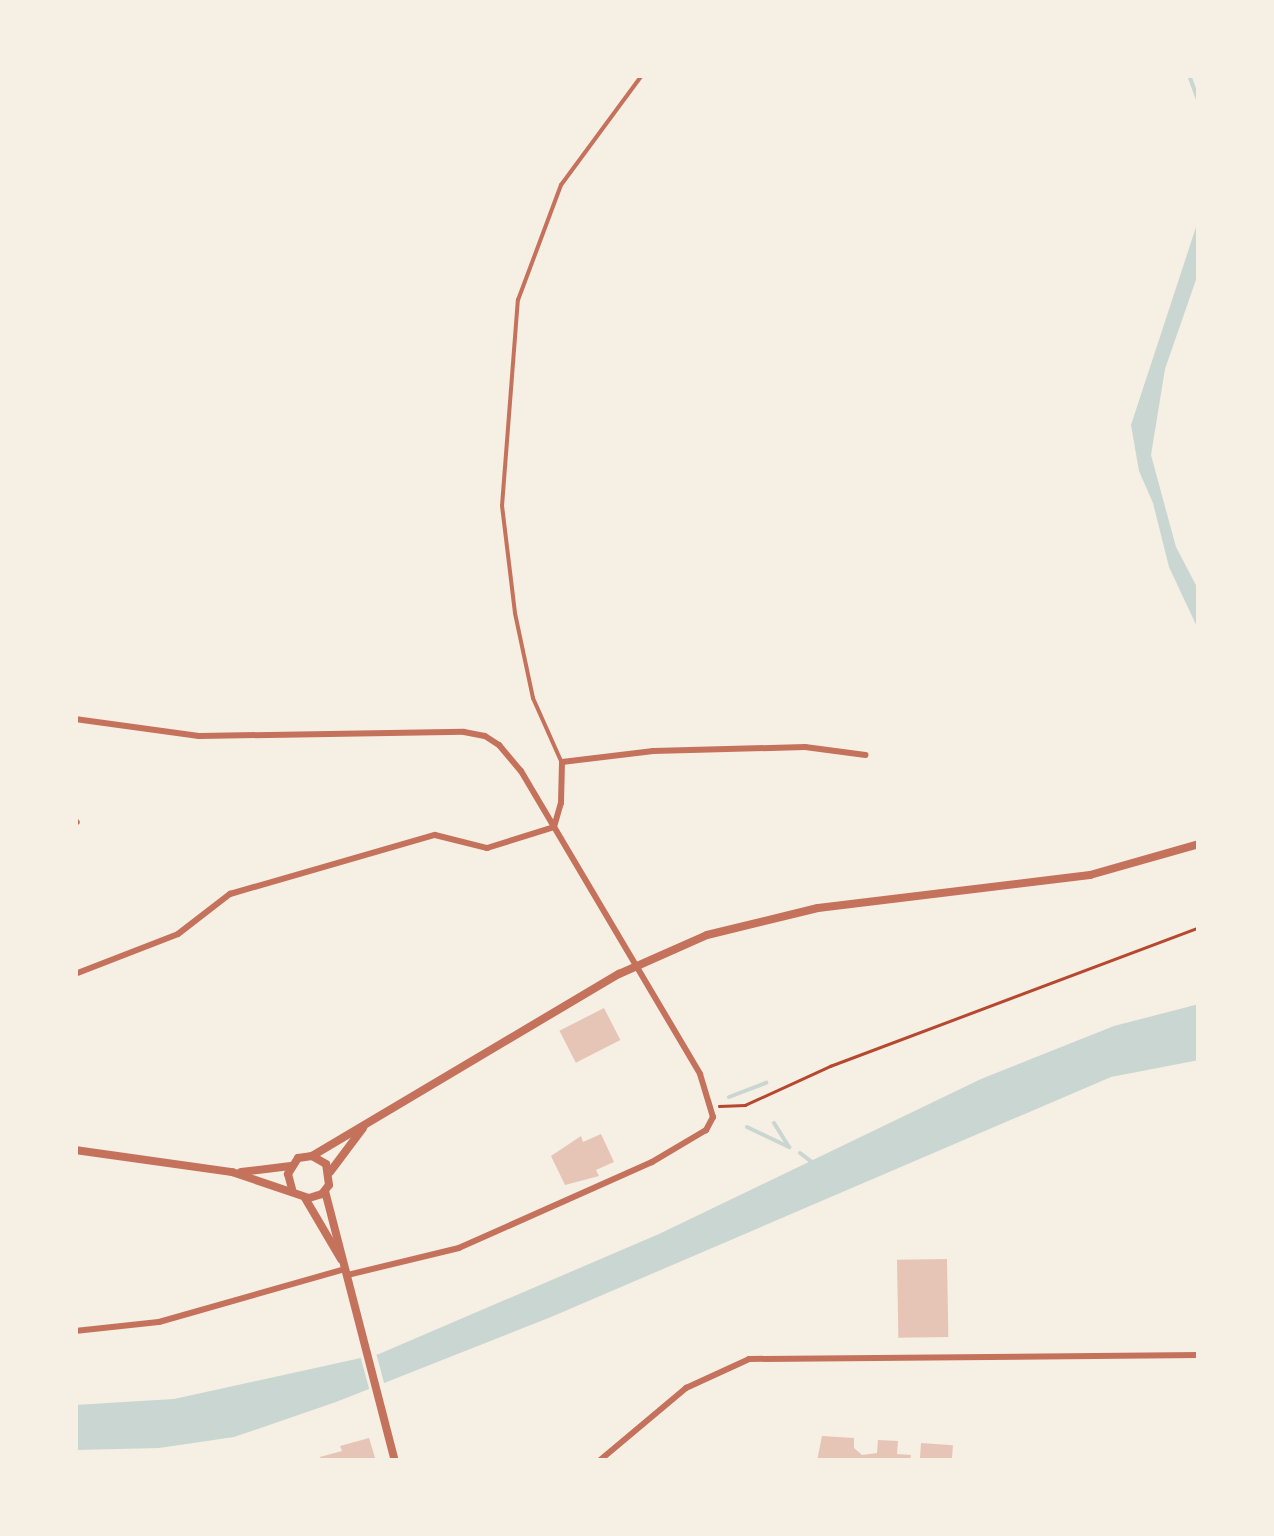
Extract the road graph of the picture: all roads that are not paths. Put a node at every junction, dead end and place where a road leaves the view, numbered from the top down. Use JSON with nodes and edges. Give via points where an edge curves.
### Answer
{"nodes":[{"id":1,"x":642,"y":75,"type":"edge"},
{"id":2,"x":75,"y":719,"type":"edge"},
{"id":3,"x":866,"y":755,"type":"dead end"},
{"id":4,"x":562,"y":762,"type":"junction"},
{"id":5,"x":554,"y":827,"type":"junction"},
{"id":6,"x":1199,"y":844,"type":"edge"},
{"id":7,"x":635,"y":966,"type":"junction"},
{"id":8,"x":75,"y":974,"type":"edge"},
{"id":9,"x":374,"y":1118,"type":"junction"},
{"id":10,"x":75,"y":1150,"type":"edge"},
{"id":11,"x":312,"y":1156,"type":"junction"},
{"id":12,"x":290,"y":1166,"type":"junction"},
{"id":13,"x":232,"y":1172,"type":"junction"},
{"id":14,"x":330,"y":1172,"type":"junction"},
{"id":15,"x":292,"y":1189,"type":"junction"},
{"id":16,"x":325,"y":1191,"type":"junction"},
{"id":17,"x":305,"y":1198,"type":"junction"},
{"id":18,"x":346,"y":1270,"type":"junction"},
{"id":19,"x":75,"y":1331,"type":"edge"},
{"id":20,"x":1199,"y":1354,"type":"edge"},
{"id":21,"x":395,"y":1461,"type":"edge"},
{"id":22,"x":599,"y":1461,"type":"edge"}],
"edges":[{"from":1,"to":4,"type":"lane","via":[[561,185],[518,300],[502,506],[514,613],[533,698]]},
{"from":2,"to":5,"type":"street","via":[[198,736],[476,733],[507,754]]},
{"from":3,"to":4,"type":"street","via":[[805,747],[653,751]]},
{"from":4,"to":5,"type":"street"},
{"from":5,"to":7,"type":"street"},
{"from":5,"to":8,"type":"street","via":[[486,848],[434,835],[230,894],[194,924]]},
{"from":6,"to":7,"type":"street","via":[[1054,881],[768,918]]},
{"from":7,"to":9,"type":"street"},
{"from":7,"to":18,"type":"street","via":[[700,1074],[713,1116],[706,1130],[626,1176],[458,1248]]},
{"from":9,"to":11,"type":"street"},
{"from":9,"to":14,"type":"street"},
{"from":10,"to":13,"type":"street"},
{"from":11,"to":12,"type":"street"},
{"from":11,"to":14,"type":"street"},
{"from":12,"to":13,"type":"street"},
{"from":12,"to":15,"type":"street"},
{"from":13,"to":15,"type":"street"},
{"from":14,"to":16,"type":"street"},
{"from":15,"to":17,"type":"street"},
{"from":16,"to":17,"type":"street"},
{"from":16,"to":18,"type":"street"},
{"from":17,"to":18,"type":"street"},
{"from":18,"to":19,"type":"street","via":[[159,1322]]},
{"from":18,"to":21,"type":"street"},
{"from":20,"to":22,"type":"street","via":[[749,1359],[686,1388]]}]}
